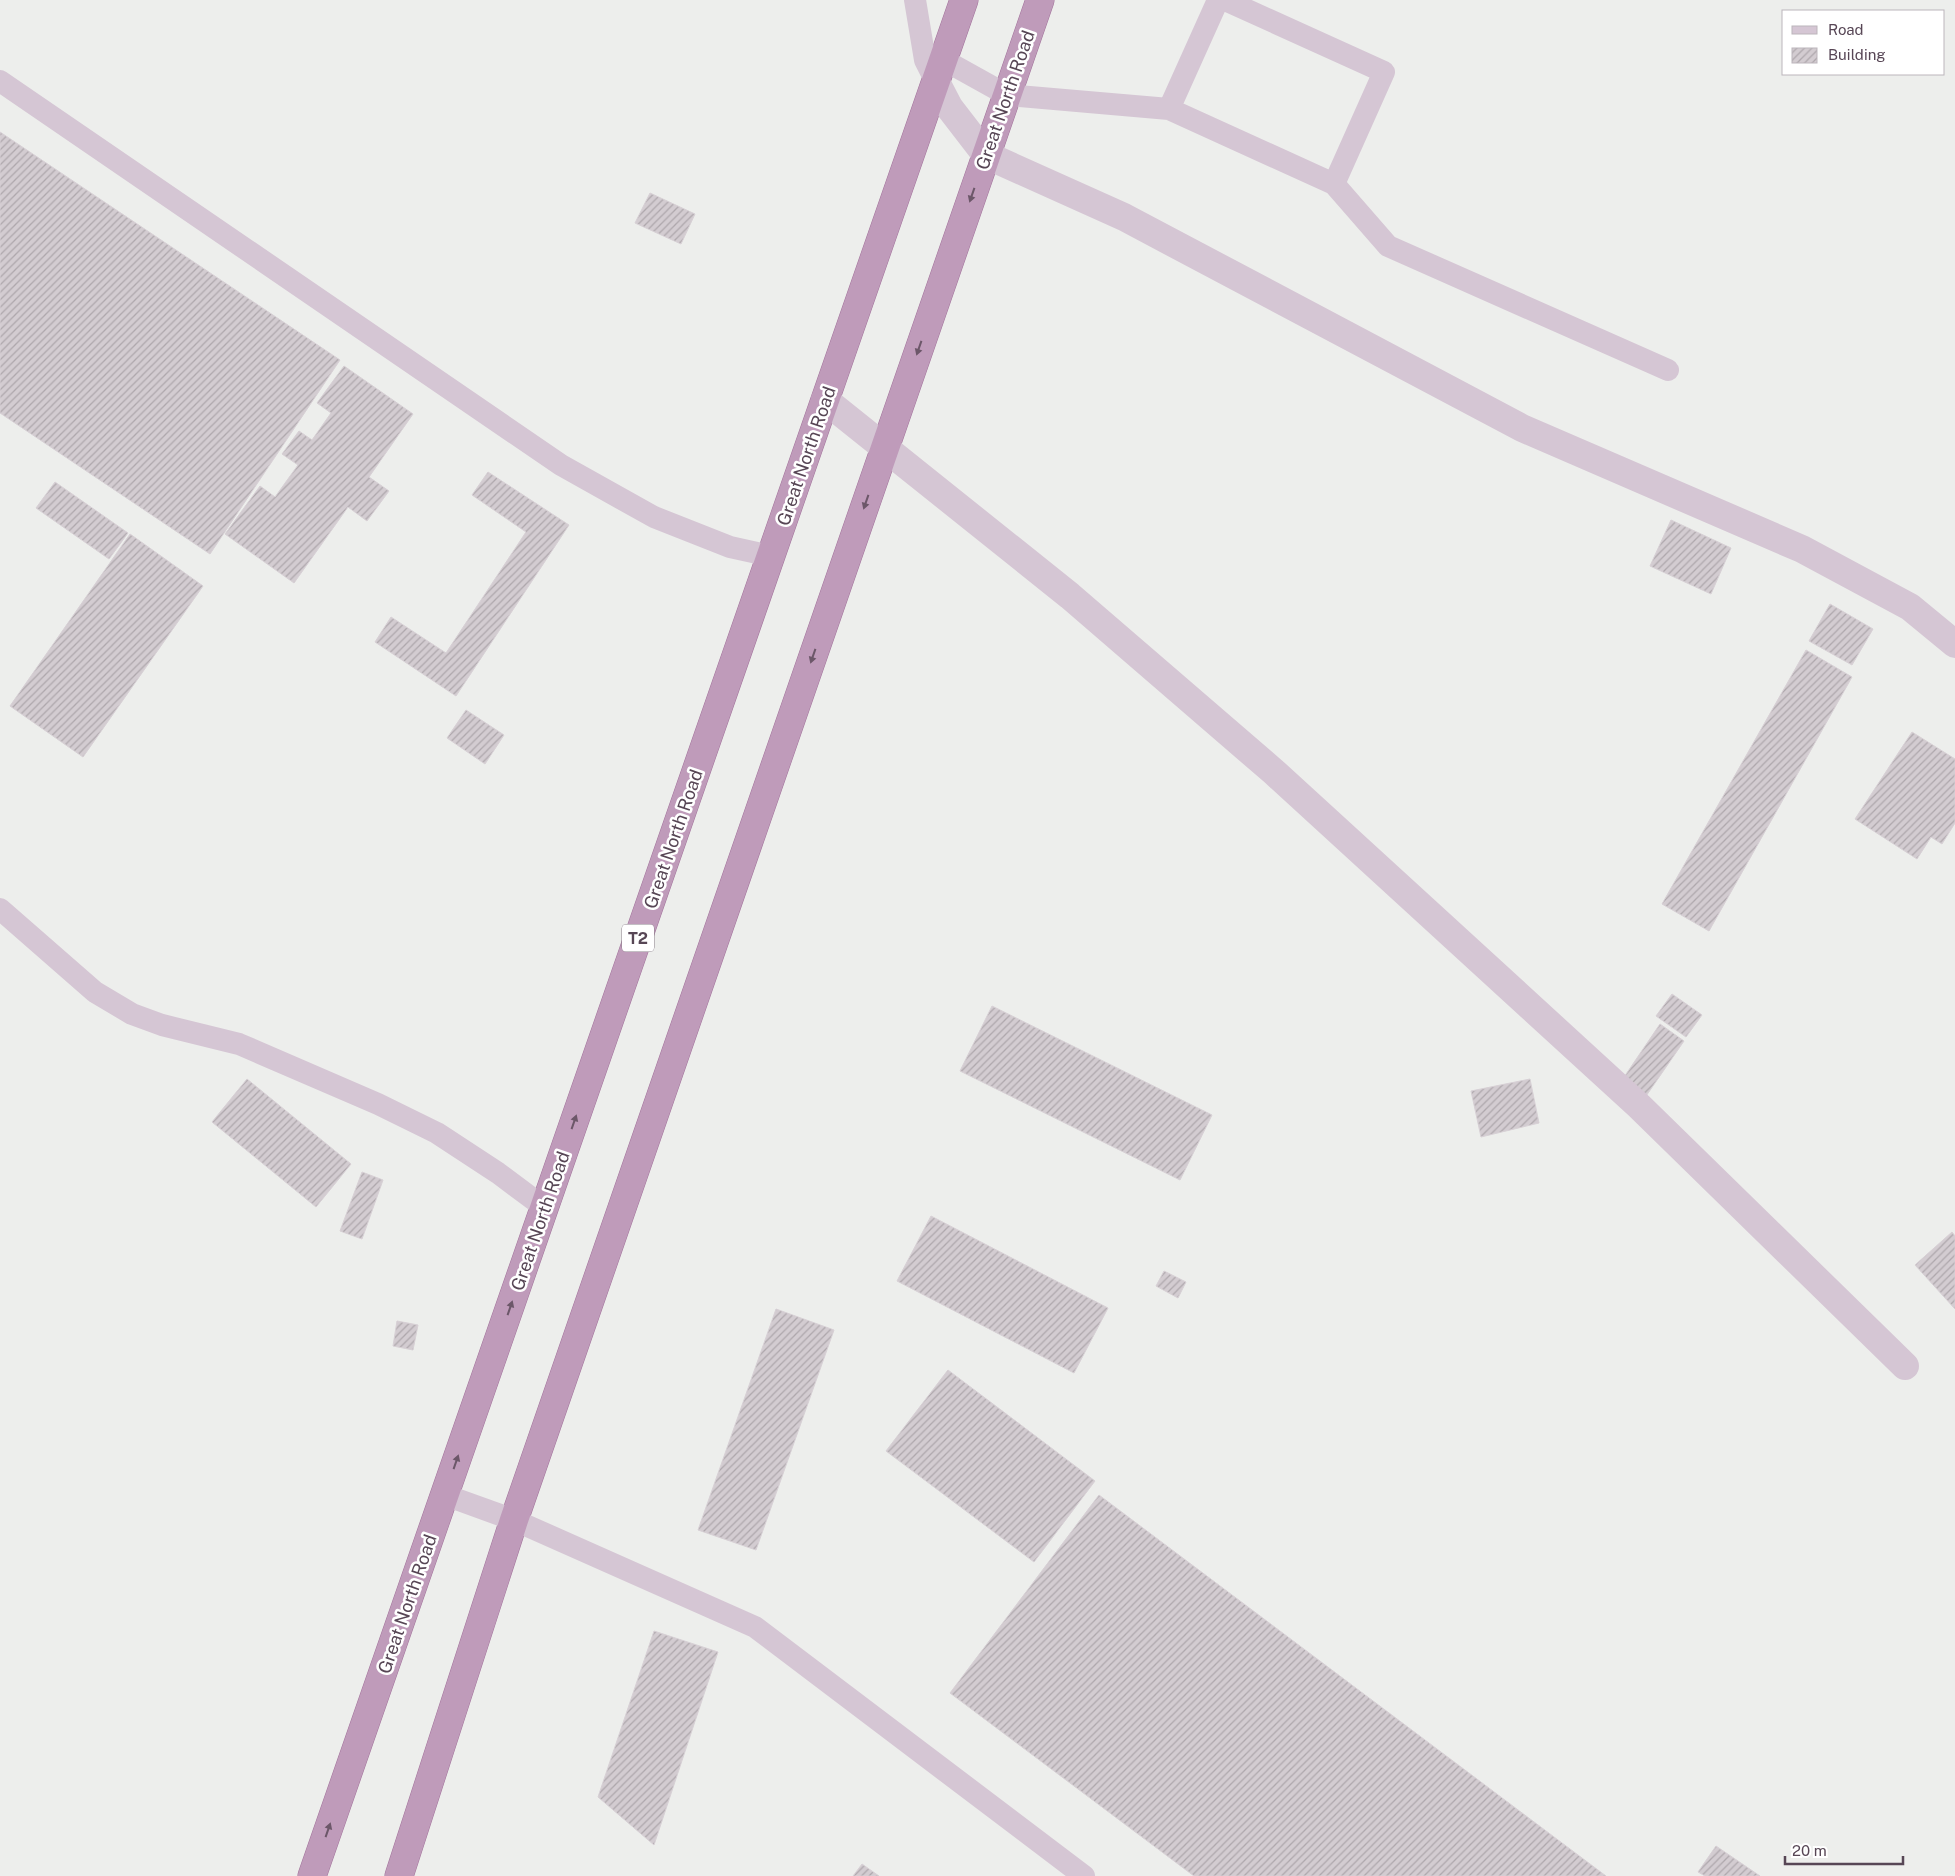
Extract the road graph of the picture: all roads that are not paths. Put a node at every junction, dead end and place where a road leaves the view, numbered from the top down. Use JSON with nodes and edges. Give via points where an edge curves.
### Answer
{"nodes":[{"id":1,"x":915,"y":0,"type":"edge"},
{"id":2,"x":964,"y":0,"type":"edge"},
{"id":3,"x":1040,"y":0,"type":"edge"},
{"id":4,"x":1218,"y":0,"type":"edge"},
{"id":5,"x":1225,"y":0,"type":"edge"},
{"id":6,"x":940,"y":71,"type":"junction"},
{"id":7,"x":0,"y":81,"type":"edge"},
{"id":8,"x":1007,"y":95,"type":"junction"},
{"id":9,"x":1168,"y":109,"type":"junction"},
{"id":10,"x":986,"y":155,"type":"junction"},
{"id":11,"x":1334,"y":184,"type":"junction"},
{"id":12,"x":1668,"y":370,"type":"dead end"},
{"id":13,"x":825,"y":400,"type":"junction"},
{"id":14,"x":885,"y":447,"type":"junction"},
{"id":15,"x":771,"y":556,"type":"junction"},
{"id":16,"x":1955,"y":644,"type":"edge"},
{"id":17,"x":0,"y":909,"type":"edge"},
{"id":18,"x":544,"y":1208,"type":"junction"},
{"id":19,"x":1905,"y":1366,"type":"dead end"},
{"id":20,"x":445,"y":1495,"type":"junction"},
{"id":21,"x":514,"y":1520,"type":"junction"},
{"id":22,"x":312,"y":1876,"type":"edge"},
{"id":23,"x":399,"y":1876,"type":"edge"},
{"id":24,"x":1084,"y":1876,"type":"edge"}],
"edges":[{"from":1,"to":6,"type":"lane","via":[[925,60]]},
{"from":2,"to":6,"type":"highway","name":"Great North Road","number":"T2"},
{"from":3,"to":8,"type":"highway","name":"Great North Road"},
{"from":4,"to":9,"type":"lane"},
{"from":5,"to":11,"type":"lane","via":[[1384,72]]},
{"from":6,"to":8,"type":"lane"},
{"from":6,"to":10,"type":"street","via":[[949,107]]},
{"from":6,"to":13,"type":"highway","name":"Great North Road","number":"T2"},
{"from":7,"to":15,"type":"lane","via":[[561,465],[654,518],[730,547]]},
{"from":8,"to":9,"type":"lane"},
{"from":8,"to":10,"type":"highway","name":"Great North Road"},
{"from":9,"to":11,"type":"lane"},
{"from":10,"to":14,"type":"highway","name":"Great North Road","one_way":true},
{"from":10,"to":16,"type":"street","via":[[1124,217],[1522,428],[1802,549],[1910,607]]},
{"from":11,"to":12,"type":"lane","via":[[1388,246]]},
{"from":13,"to":14,"type":"street"},
{"from":13,"to":15,"type":"highway","name":"Great North Road","number":"T2"},
{"from":14,"to":19,"type":"street","via":[[1070,596],[1281,778],[1639,1106]]},
{"from":14,"to":21,"type":"highway","name":"Great North Road","one_way":true},
{"from":18,"to":15,"type":"highway","name":"Great North Road","number":"T2","one_way":true},
{"from":17,"to":18,"type":"lane","via":[[95,992],[132,1014],[239,1044],[378,1104],[437,1133]]},
{"from":20,"to":18,"type":"highway","name":"Great North Road","number":"T2","one_way":true},
{"from":20,"to":21,"type":"lane"},
{"from":22,"to":20,"type":"highway","name":"Great North Road","number":"T2","one_way":true},
{"from":21,"to":23,"type":"highway","name":"Great North Road"},
{"from":21,"to":24,"type":"lane","via":[[755,1627]]}]}
